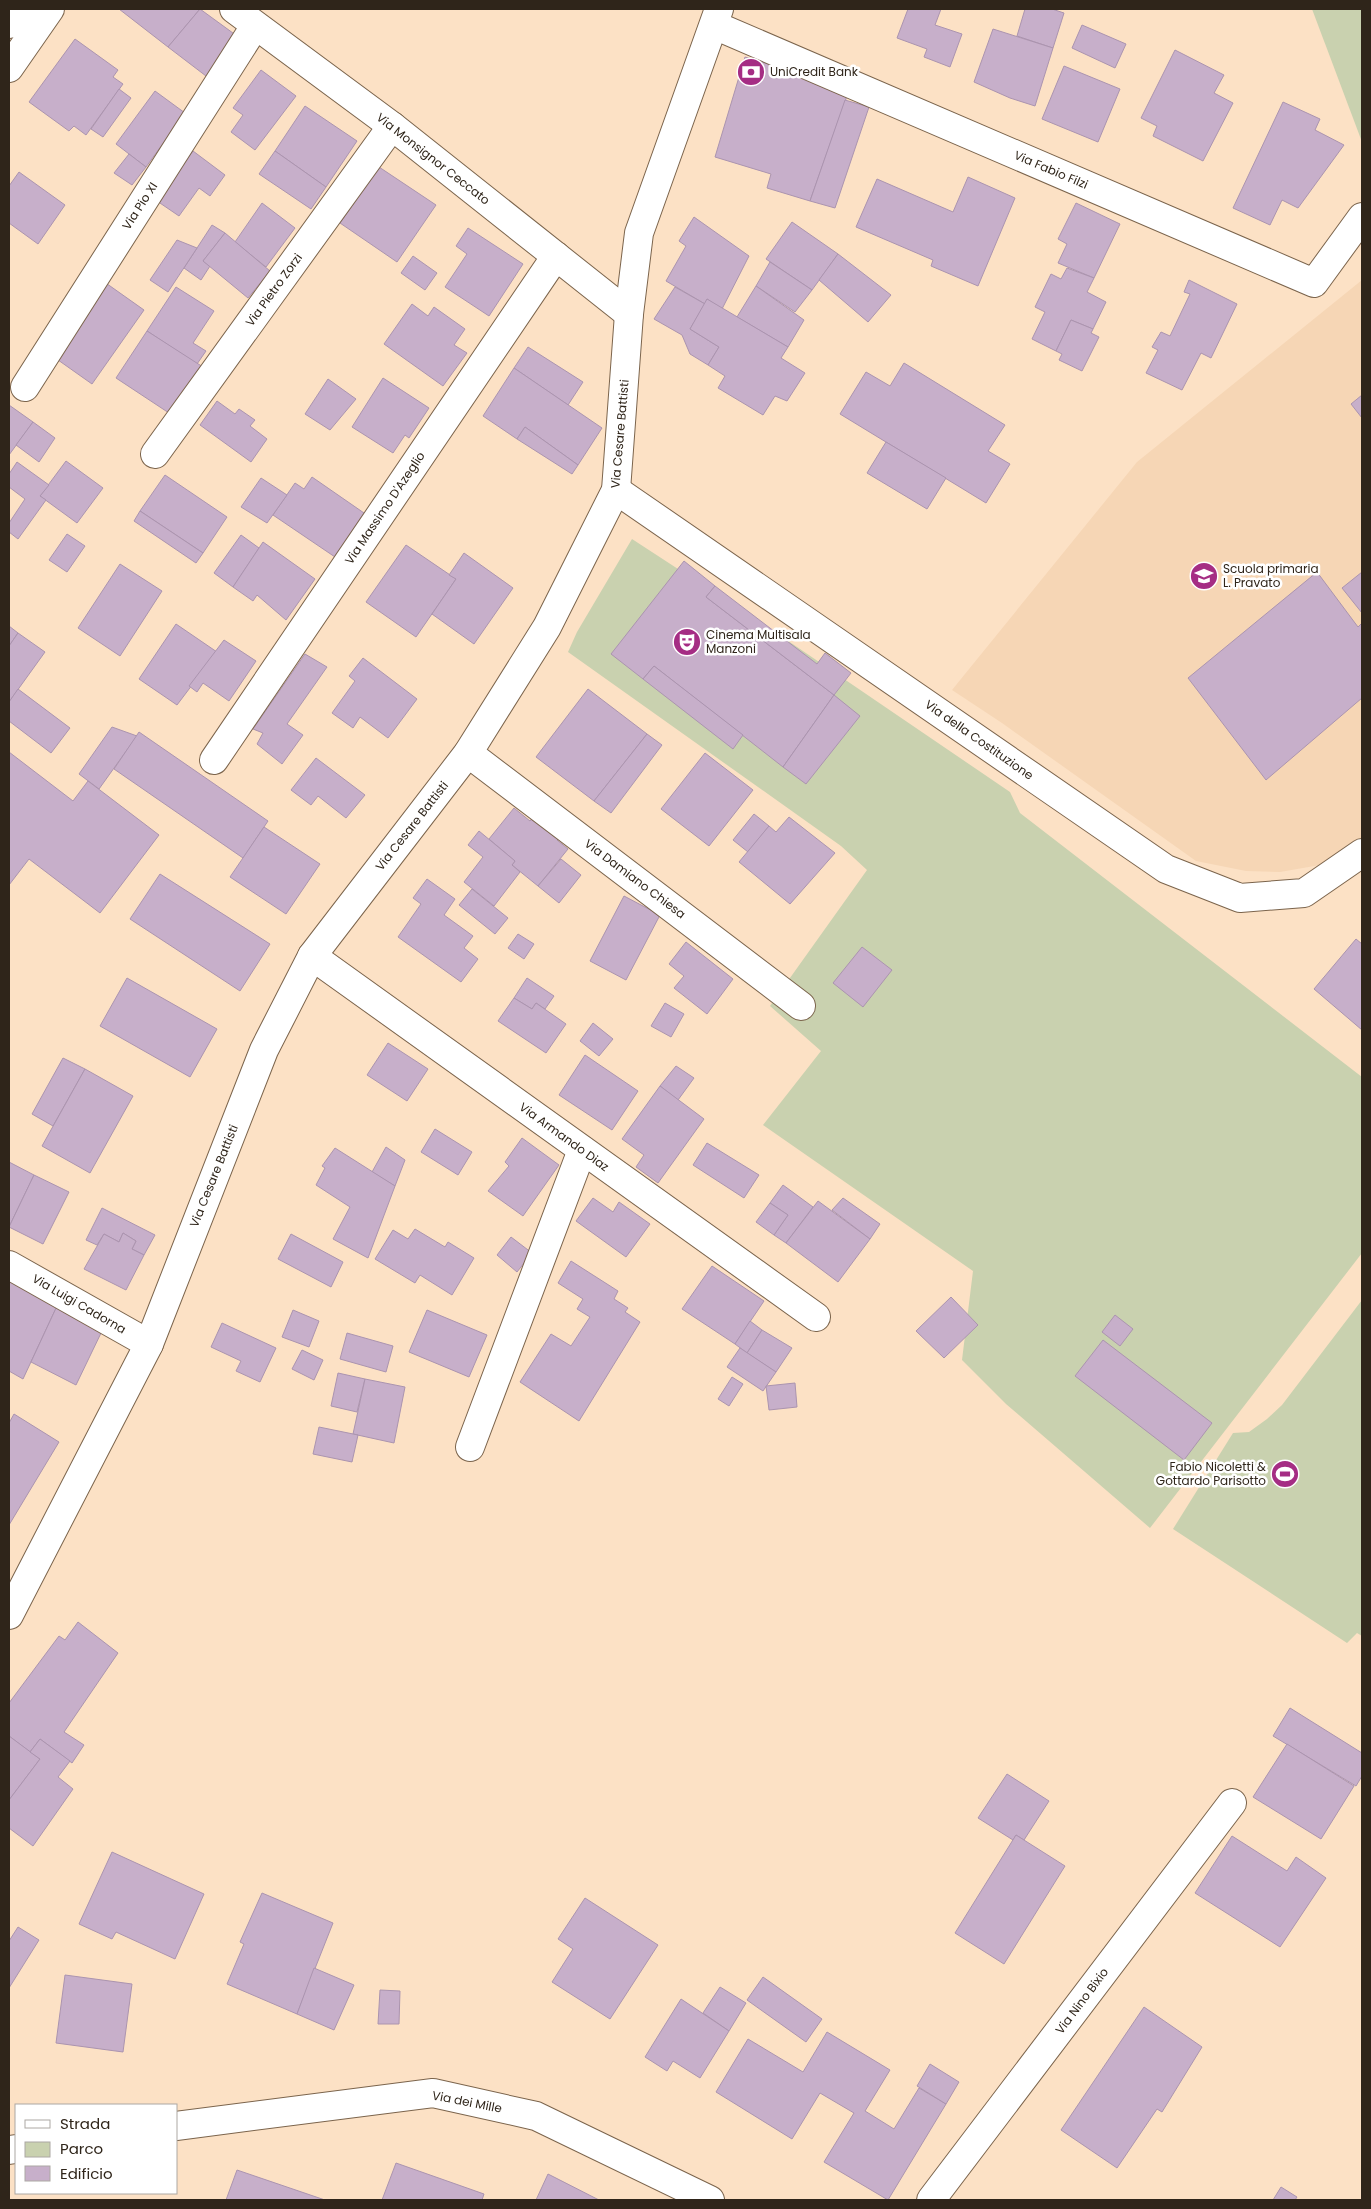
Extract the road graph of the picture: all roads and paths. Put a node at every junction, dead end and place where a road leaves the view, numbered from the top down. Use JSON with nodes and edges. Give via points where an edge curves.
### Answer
{"nodes":[{"id":1,"x":20,"y":9,"type":"edge"},
{"id":2,"x":50,"y":9,"type":"edge"},
{"id":3,"x":234,"y":9,"type":"edge"},
{"id":4,"x":717,"y":17,"type":"edge"},
{"id":5,"x":9,"y":24,"type":"edge"},
{"id":6,"x":255,"y":26,"type":"junction"},
{"id":7,"x":9,"y":68,"type":"edge"},
{"id":8,"x":392,"y":126,"type":"junction"},
{"id":9,"x":1362,"y":217,"type":"edge"},
{"id":10,"x":556,"y":256,"type":"junction"},
{"id":11,"x":629,"y":314,"type":"junction"},
{"id":12,"x":25,"y":387,"type":"dead end"},
{"id":13,"x":156,"y":454,"type":"dead end"},
{"id":14,"x":616,"y":490,"type":"junction"},
{"id":15,"x":468,"y":753,"type":"junction"},
{"id":16,"x":214,"y":760,"type":"dead end"},
{"id":17,"x":1362,"y":853,"type":"edge"},
{"id":18,"x":312,"y":956,"type":"junction"},
{"id":19,"x":801,"y":1006,"type":"dead end"},
{"id":20,"x":582,"y":1150,"type":"junction"},
{"id":21,"x":9,"y":1264,"type":"edge"},
{"id":22,"x":816,"y":1317,"type":"dead end"},
{"id":23,"x":148,"y":1344,"type":"junction"},
{"id":24,"x":470,"y":1447,"type":"dead end"},
{"id":25,"x":9,"y":1615,"type":"edge"},
{"id":26,"x":1232,"y":1803,"type":"dead end"},
{"id":27,"x":178,"y":2126,"type":"edge"},
{"id":28,"x":710,"y":2200,"type":"edge"},
{"id":29,"x":932,"y":2200,"type":"edge"}],
"edges":[{"from":1,"to":5,"type":"street"},
{"from":2,"to":7,"type":"street"},
{"from":3,"to":6,"type":"street","name":"Via Monsignor Ceccato"},
{"from":4,"to":9,"type":"street","name":"Via Fabio Filzi","via":[[1314,283]]},
{"from":4,"to":11,"type":"street","name":"Via Cesare Battisti","via":[[639,233]]},
{"from":6,"to":8,"type":"street","name":"Via Monsignor Ceccato"},
{"from":6,"to":12,"type":"street","name":"Via Pio XI"},
{"from":8,"to":10,"type":"street","name":"Via Monsignor Ceccato"},
{"from":8,"to":13,"type":"street","name":"Via Pietro Zorzi"},
{"from":10,"to":11,"type":"street","name":"Via Monsignor Ceccato"},
{"from":10,"to":16,"type":"street","name":"Via Massimo D'Azeglio"},
{"from":11,"to":14,"type":"street","name":"Via Cesare Battisti"},
{"from":14,"to":15,"type":"street","name":"Via Cesare Battisti","via":[[547,628]]},
{"from":14,"to":17,"type":"street","name":"Via della Costituzione","via":[[1166,869],[1240,898],[1249,898],[1304,892]]},
{"from":15,"to":18,"type":"street","name":"Via Cesare Battisti"},
{"from":15,"to":19,"type":"street","name":"Via Damiano Chiesa"},
{"from":18,"to":20,"type":"street","name":"Via Armando Diaz"},
{"from":18,"to":23,"type":"street","name":"Via Cesare Battisti","via":[[264,1050]]},
{"from":20,"to":22,"type":"street","name":"Via Armando Diaz"},
{"from":20,"to":24,"type":"street"},
{"from":21,"to":23,"type":"street","name":"Via Luigi Cadorna"},
{"from":23,"to":25,"type":"street","name":"Via Cesare Battisti"},
{"from":26,"to":29,"type":"street","name":"Via Nino Bixio"},
{"from":27,"to":28,"type":"street","name":"Via dei Mille","via":[[433,2093],[536,2116]]}]}
